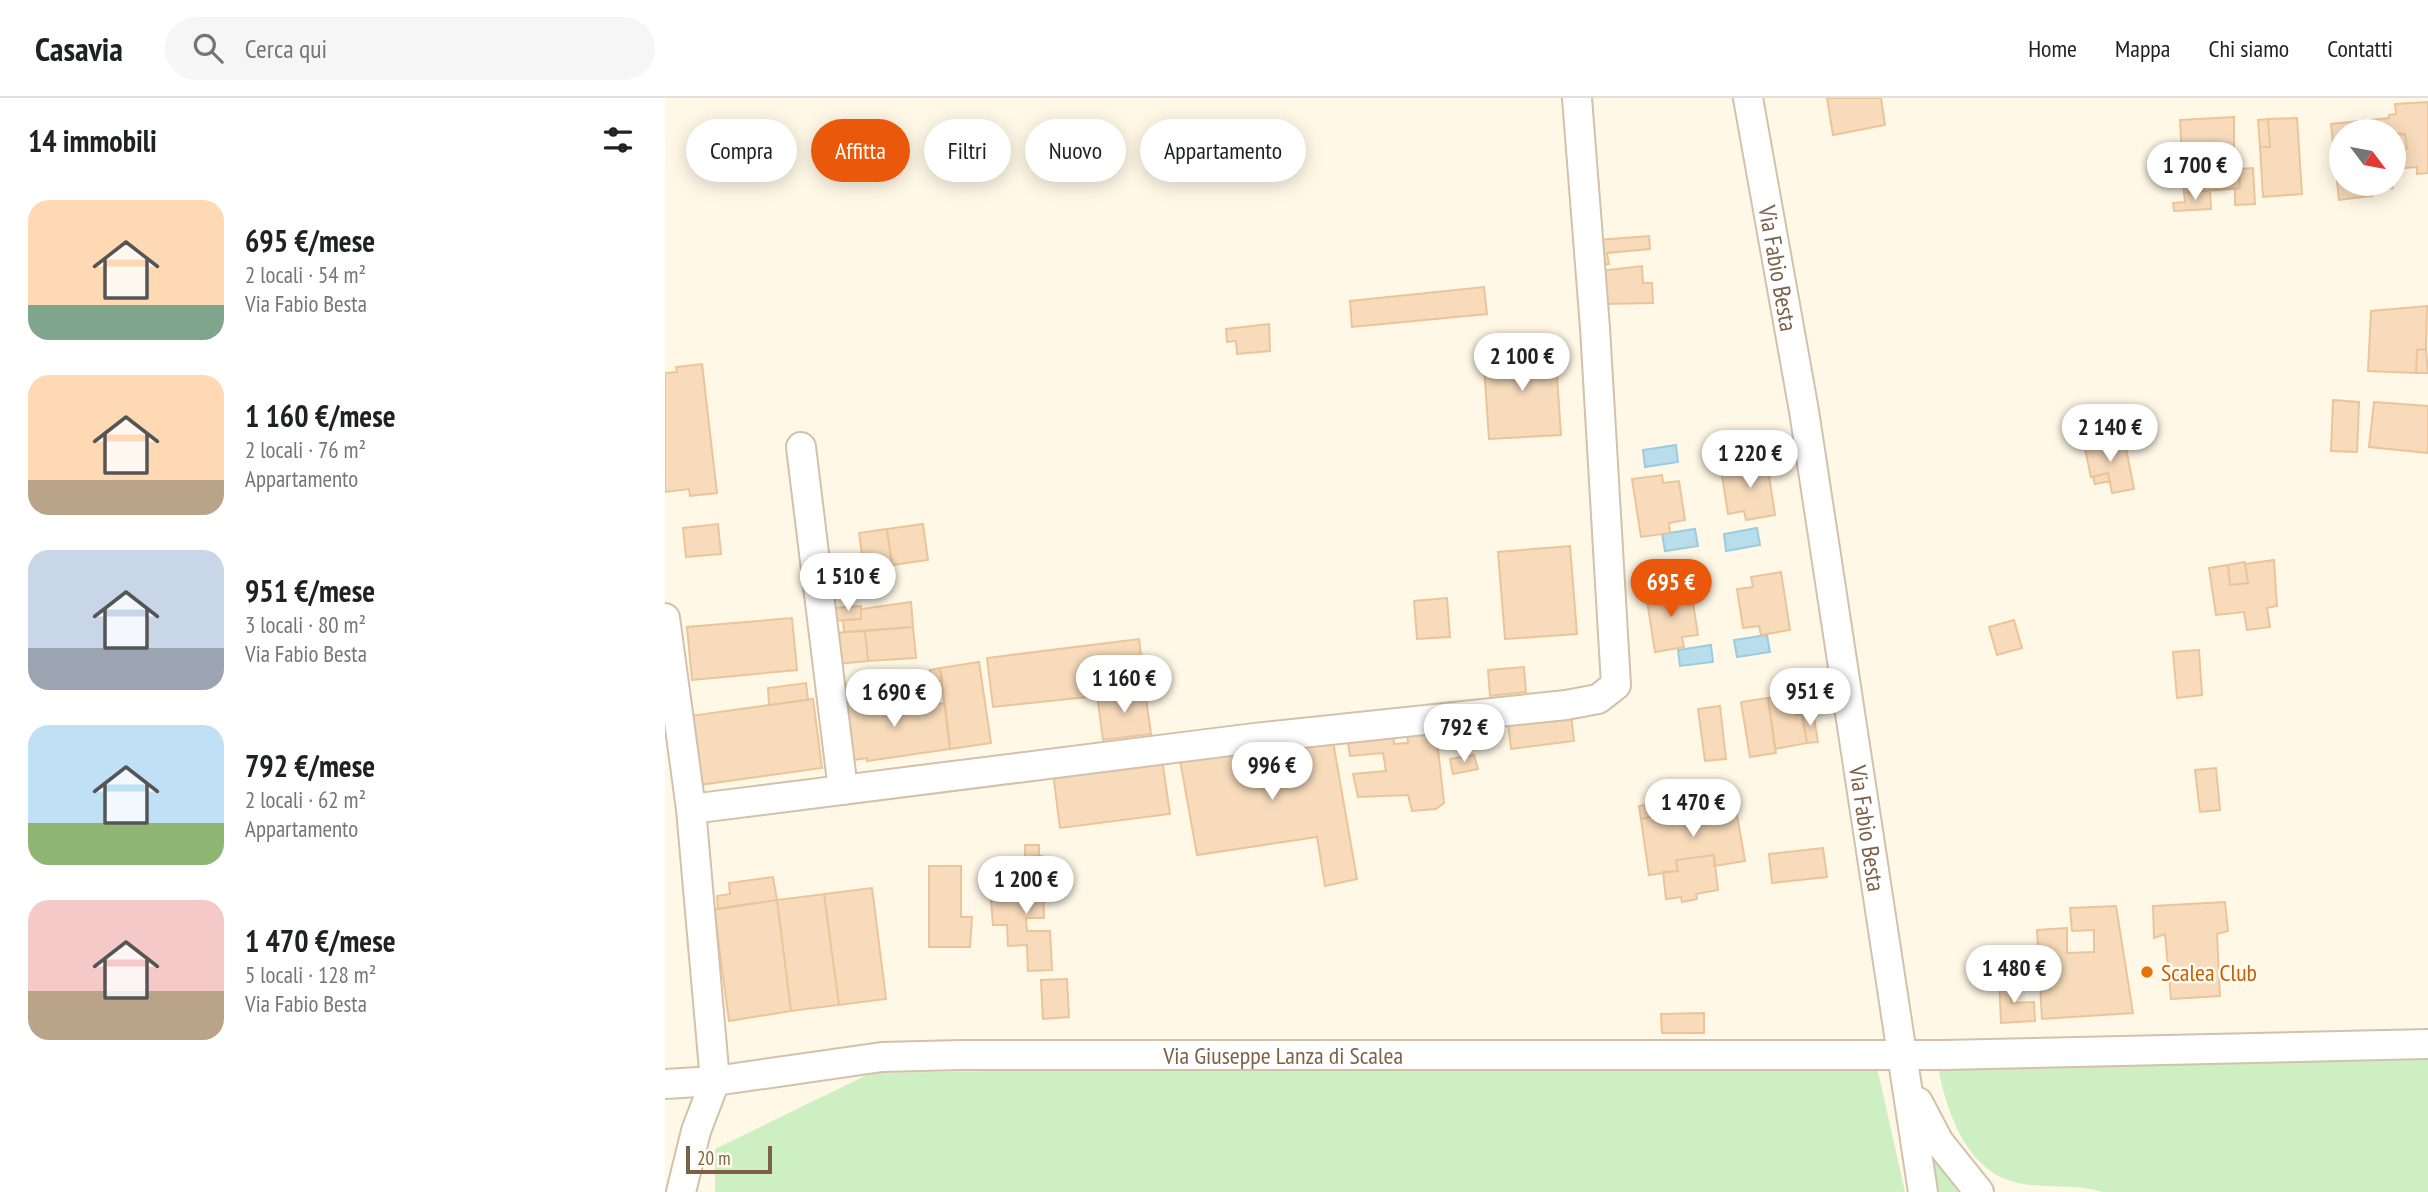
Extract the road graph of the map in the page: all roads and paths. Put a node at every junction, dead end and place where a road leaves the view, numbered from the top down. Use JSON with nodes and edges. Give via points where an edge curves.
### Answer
{"nodes":[{"id":1,"x":1577,"y":98,"type":"edge"},
{"id":2,"x":1748,"y":98,"type":"edge"},
{"id":3,"x":801,"y":447,"type":"dead end"},
{"id":4,"x":665,"y":618,"type":"edge"},
{"id":5,"x":843,"y":790,"type":"junction"},
{"id":6,"x":691,"y":809,"type":"junction"},
{"id":7,"x":2428,"y":1044,"type":"edge"},
{"id":8,"x":1904,"y":1059,"type":"junction"},
{"id":9,"x":715,"y":1081,"type":"junction"},
{"id":10,"x":665,"y":1084,"type":"edge"},
{"id":11,"x":681,"y":1192,"type":"edge"},
{"id":12,"x":1923,"y":1192,"type":"edge"},
{"id":13,"x":1979,"y":1192,"type":"edge"}],
"edges":[{"from":1,"to":5,"type":"street","via":[[1616,685],[1598,699],[1566,705],[1254,738]]},
{"from":2,"to":8,"type":"street","name":"Via Fabio Besta","via":[[1806,425]]},
{"from":3,"to":5,"type":"street"},
{"from":4,"to":6,"type":"street"},
{"from":5,"to":6,"type":"street"},
{"from":6,"to":9,"type":"street"},
{"from":7,"to":8,"type":"street","name":"Via Giuseppe Lanza di Scalea"},
{"from":8,"to":9,"type":"street","name":"Via Giuseppe Lanza di Scalea","via":[[961,1055],[882,1058]]},
{"from":8,"to":12,"type":"street","name":"Via Fabio Besta"},
{"from":8,"to":13,"type":"street","name":"Via Fabio Besta","via":[[1939,1142]]},
{"from":9,"to":10,"type":"street","name":"Via Giuseppe Lanza di Scalea"},
{"from":9,"to":11,"type":"street","via":[[696,1131]]}]}
